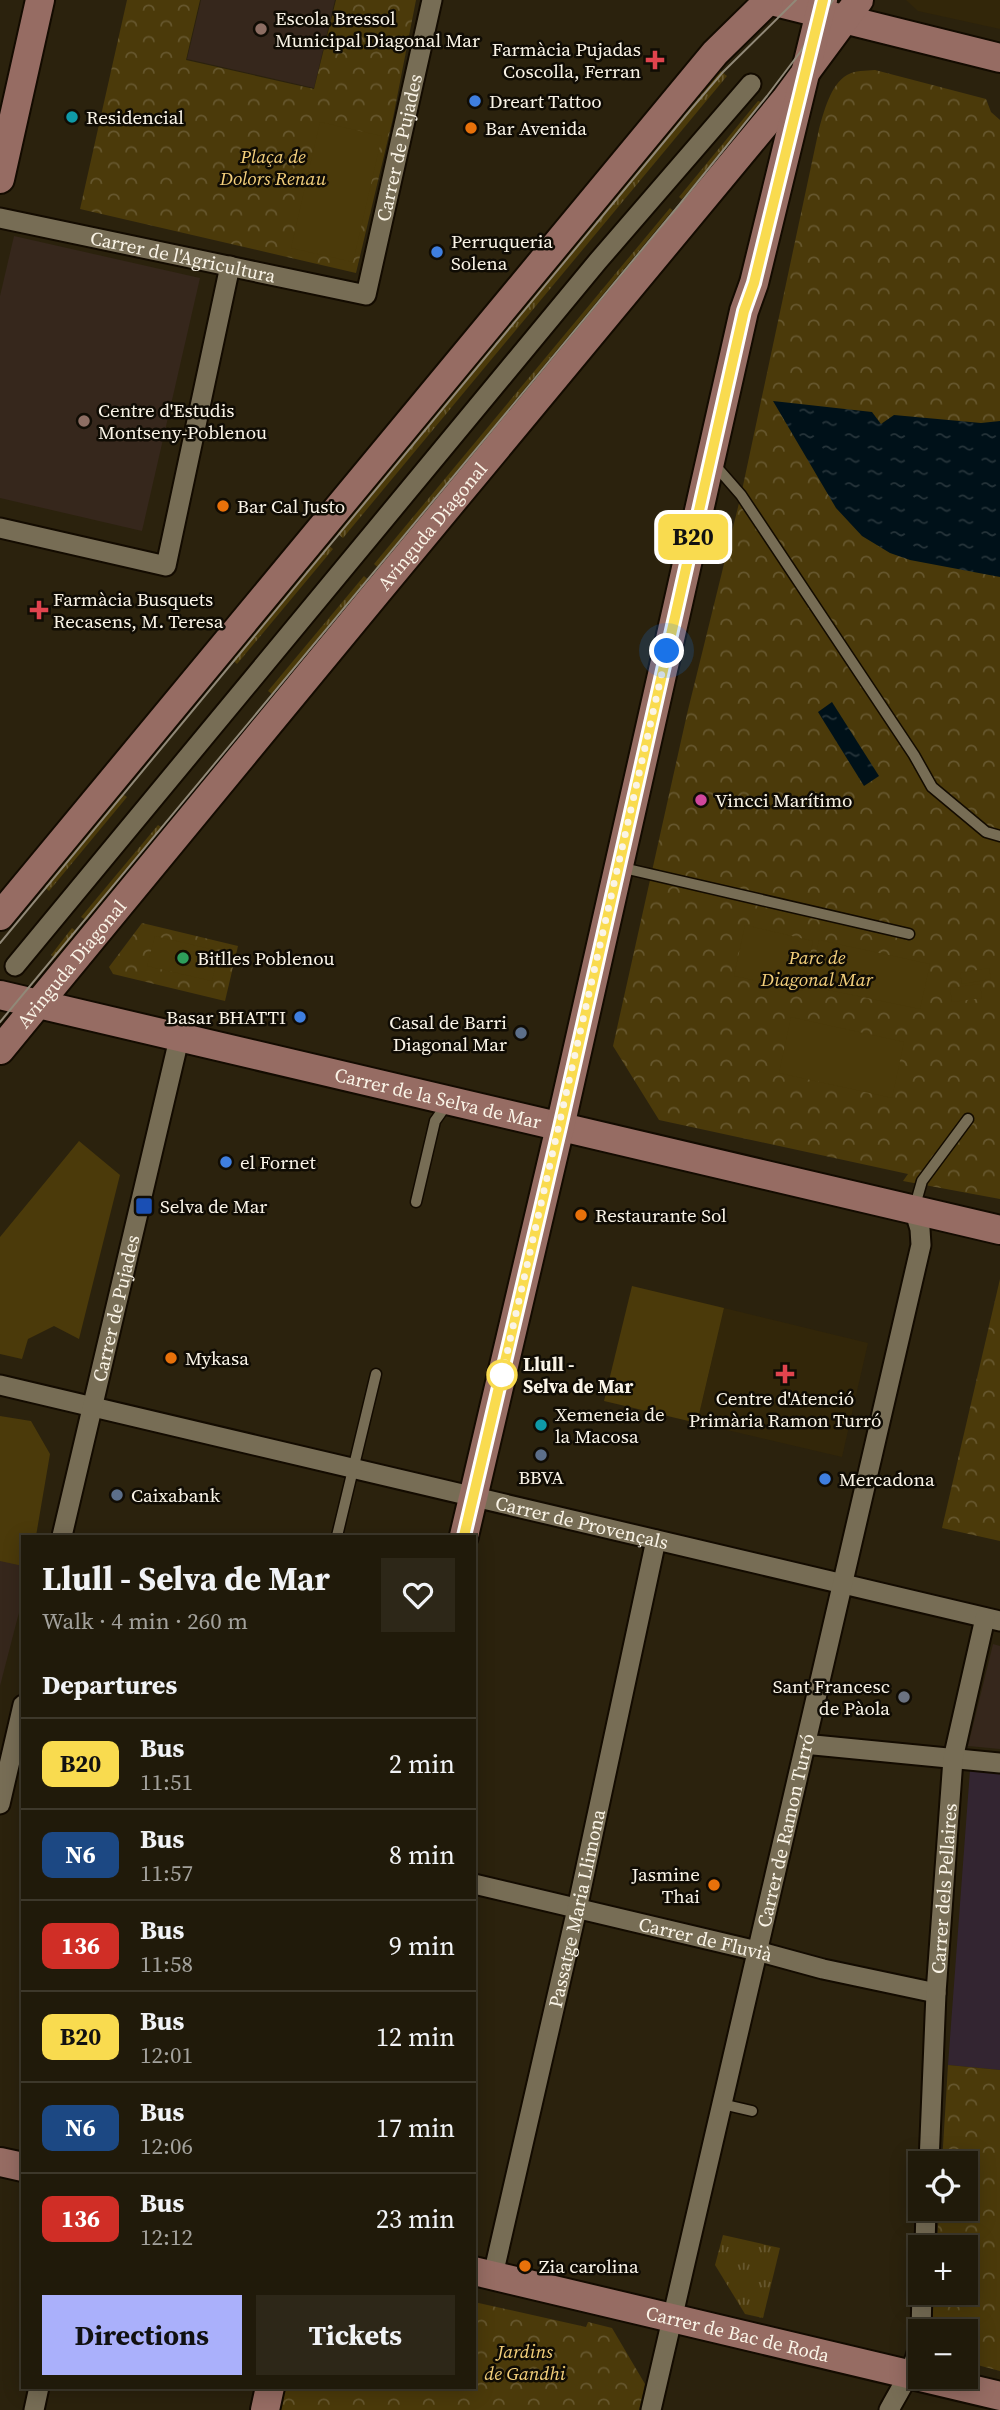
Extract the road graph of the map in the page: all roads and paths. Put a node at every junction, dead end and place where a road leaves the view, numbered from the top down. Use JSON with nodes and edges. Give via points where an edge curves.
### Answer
{"nodes":[{"id":1,"x":40,"y":0,"type":"edge"},
{"id":2,"x":432,"y":0,"type":"edge"},
{"id":3,"x":768,"y":0,"type":"edge"},
{"id":4,"x":837,"y":8,"type":"edge"},
{"id":5,"x":1000,"y":58,"type":"edge"},
{"id":6,"x":804,"y":74,"type":"junction"},
{"id":7,"x":751,"y":84,"type":"dead end"},
{"id":8,"x":0,"y":179,"type":"edge"},
{"id":9,"x":0,"y":218,"type":"edge"},
{"id":10,"x":230,"y":266,"type":"junction"},
{"id":11,"x":366,"y":295,"type":"joint"},
{"id":12,"x":710,"y":460,"type":"junction"},
{"id":13,"x":0,"y":528,"type":"edge"},
{"id":14,"x":1000,"y":836,"type":"edge"},
{"id":15,"x":619,"y":867,"type":"junction"},
{"id":16,"x":0,"y":916,"type":"edge"},
{"id":17,"x":909,"y":934,"type":"dead end"},
{"id":18,"x":15,"y":966,"type":"dead end"},
{"id":19,"x":0,"y":995,"type":"edge"},
{"id":20,"x":38,"y":1005,"type":"junction"},
{"id":21,"x":179,"y":1039,"type":"junction"},
{"id":22,"x":0,"y":1050,"type":"edge"},
{"id":23,"x":449,"y":1101,"type":"junction"},
{"id":24,"x":968,"y":1119,"type":"dead end"},
{"id":25,"x":560,"y":1127,"type":"junction"},
{"id":26,"x":416,"y":1202,"type":"dead end"},
{"id":27,"x":914,"y":1209,"type":"junction"},
{"id":28,"x":1000,"y":1230,"type":"edge"},
{"id":29,"x":376,"y":1374,"type":"dead end"},
{"id":30,"x":0,"y":1385,"type":"edge"},
{"id":31,"x":92,"y":1407,"type":"junction"},
{"id":32,"x":354,"y":1468,"type":"junction"},
{"id":33,"x":473,"y":1497,"type":"junction"},
{"id":34,"x":62,"y":1535,"type":"edge"},
{"id":35,"x":337,"y":1535,"type":"edge"},
{"id":36,"x":464,"y":1535,"type":"edge"},
{"id":37,"x":656,"y":1540,"type":"junction"},
{"id":38,"x":843,"y":1584,"type":"junction"},
{"id":39,"x":993,"y":1620,"type":"edge"},
{"id":40,"x":21,"y":1716,"type":"edge"},
{"id":41,"x":806,"y":1743,"type":"junction"},
{"id":42,"x":959,"y":1759,"type":"junction"},
{"id":43,"x":1000,"y":1763,"type":"edge"},
{"id":44,"x":10,"y":1775,"type":"edge"},
{"id":45,"x":0,"y":1804,"type":"edge"},
{"id":46,"x":476,"y":1884,"type":"edge"},
{"id":47,"x":577,"y":1909,"type":"junction"},
{"id":48,"x":758,"y":1951,"type":"junction"},
{"id":49,"x":936,"y":1993,"type":"junction"},
{"id":50,"x":722,"y":2104,"type":"junction"},
{"id":51,"x":752,"y":2111,"type":"dead end"},
{"id":52,"x":929,"y":2151,"type":"edge"},
{"id":53,"x":0,"y":2162,"type":"edge"},
{"id":54,"x":21,"y":2167,"type":"edge"},
{"id":55,"x":484,"y":2273,"type":"edge"},
{"id":56,"x":672,"y":2318,"type":"junction"},
{"id":57,"x":908,"y":2374,"type":"edge"},
{"id":58,"x":908,"y":2377,"type":"edge"},
{"id":59,"x":39,"y":2389,"type":"edge"},
{"id":60,"x":270,"y":2389,"type":"edge"},
{"id":61,"x":971,"y":2389,"type":"edge"},
{"id":62,"x":1000,"y":2396,"type":"edge"},
{"id":63,"x":34,"y":2410,"type":"edge"},
{"id":64,"x":265,"y":2410,"type":"edge"},
{"id":65,"x":651,"y":2410,"type":"edge"},
{"id":66,"x":889,"y":2410,"type":"edge"}],
"edges":[{"from":1,"to":8,"type":"street"},
{"from":2,"to":11,"type":"street","name":"Carrer de Pujades"},
{"from":3,"to":4,"type":"street"},
{"from":3,"to":16,"type":"street","via":[[715,54]]},
{"from":4,"to":5,"type":"street"},
{"from":4,"to":6,"type":"street","name":"Avinguda Diagonal"},
{"from":6,"to":12,"type":"street"},
{"from":6,"to":20,"type":"street","name":"Avinguda Diagonal"},
{"from":7,"to":18,"type":"street","name":"Avinguda Diagonal","via":[[598,261]]},
{"from":9,"to":10,"type":"street","name":"Carrer de l'Agricultura"},
{"from":10,"to":11,"type":"street","name":"Carrer de l'Agricultura"},
{"from":10,"to":13,"type":"street","via":[[166,566]]},
{"from":12,"to":14,"type":"lane","via":[[741,495],[932,788],[986,832]]},
{"from":12,"to":15,"type":"street"},
{"from":15,"to":17,"type":"lane"},
{"from":15,"to":25,"type":"street"},
{"from":19,"to":20,"type":"street","name":"Carrer de la Selva de Mar"},
{"from":20,"to":21,"type":"street","name":"Carrer de la Selva de Mar"},
{"from":20,"to":22,"type":"street","name":"Avinguda Diagonal"},
{"from":21,"to":23,"type":"street","name":"Carrer de la Selva de Mar"},
{"from":21,"to":31,"type":"street","name":"Carrer de Pujades"},
{"from":23,"to":25,"type":"street","name":"Carrer de la Selva de Mar"},
{"from":23,"to":26,"type":"lane","via":[[435,1122]]},
{"from":24,"to":27,"type":"lane","via":[[922,1181]]},
{"from":25,"to":27,"type":"street","name":"Carrer de la Selva de Mar"},
{"from":25,"to":33,"type":"street"},
{"from":27,"to":28,"type":"street","name":"Carrer de la Selva de Mar"},
{"from":27,"to":38,"type":"street","name":"Carrer de Ramon Turró","via":[[922,1245]]},
{"from":29,"to":32,"type":"lane"},
{"from":30,"to":31,"type":"street","name":"Carrer de Provençals"},
{"from":31,"to":32,"type":"street","name":"Carrer de Provençals"},
{"from":31,"to":34,"type":"street","name":"Carrer de Pujades"},
{"from":32,"to":33,"type":"street","name":"Carrer de Provençals"},
{"from":32,"to":35,"type":"lane"},
{"from":33,"to":36,"type":"street"},
{"from":33,"to":37,"type":"street","name":"Carrer de Provençals"},
{"from":37,"to":38,"type":"street","name":"Carrer de Provençals"},
{"from":37,"to":47,"type":"street","name":"Passatge Maria Llimona"},
{"from":38,"to":39,"type":"street","name":"Carrer de Provençals"},
{"from":38,"to":41,"type":"street","name":"Carrer de Ramon Turró"},
{"from":39,"to":42,"type":"street","name":"Carrer dels Pellaires"},
{"from":40,"to":44,"type":"street"},
{"from":41,"to":42,"type":"street"},
{"from":41,"to":48,"type":"street","name":"Carrer de Ramon Turró"},
{"from":42,"to":43,"type":"street"},
{"from":42,"to":49,"type":"street","name":"Carrer dels Pellaires"},
{"from":44,"to":45,"type":"street"},
{"from":46,"to":47,"type":"street","name":"Carrer de Fluvià"},
{"from":47,"to":48,"type":"street","name":"Carrer de Fluvià"},
{"from":47,"to":55,"type":"street","name":"Passatge Maria Llimona"},
{"from":48,"to":49,"type":"street","name":"Carrer de Fluvià"},
{"from":48,"to":50,"type":"street","name":"Carrer de Ramon Turró"},
{"from":49,"to":52,"type":"street","name":"Carrer dels Pellaires"},
{"from":50,"to":51,"type":"lane"},
{"from":50,"to":56,"type":"street","name":"Carrer de Ramon Turró"},
{"from":53,"to":54,"type":"street"},
{"from":55,"to":56,"type":"street","name":"Carrer de Bac de Roda"},
{"from":56,"to":57,"type":"street","name":"Carrer de Bac de Roda"},
{"from":56,"to":65,"type":"street","name":"Carrer de Ramon Turró"},
{"from":58,"to":66,"type":"street"},
{"from":59,"to":63,"type":"street"},
{"from":60,"to":64,"type":"street"},
{"from":61,"to":62,"type":"street","name":"Carrer de Bac de Roda"}]}
